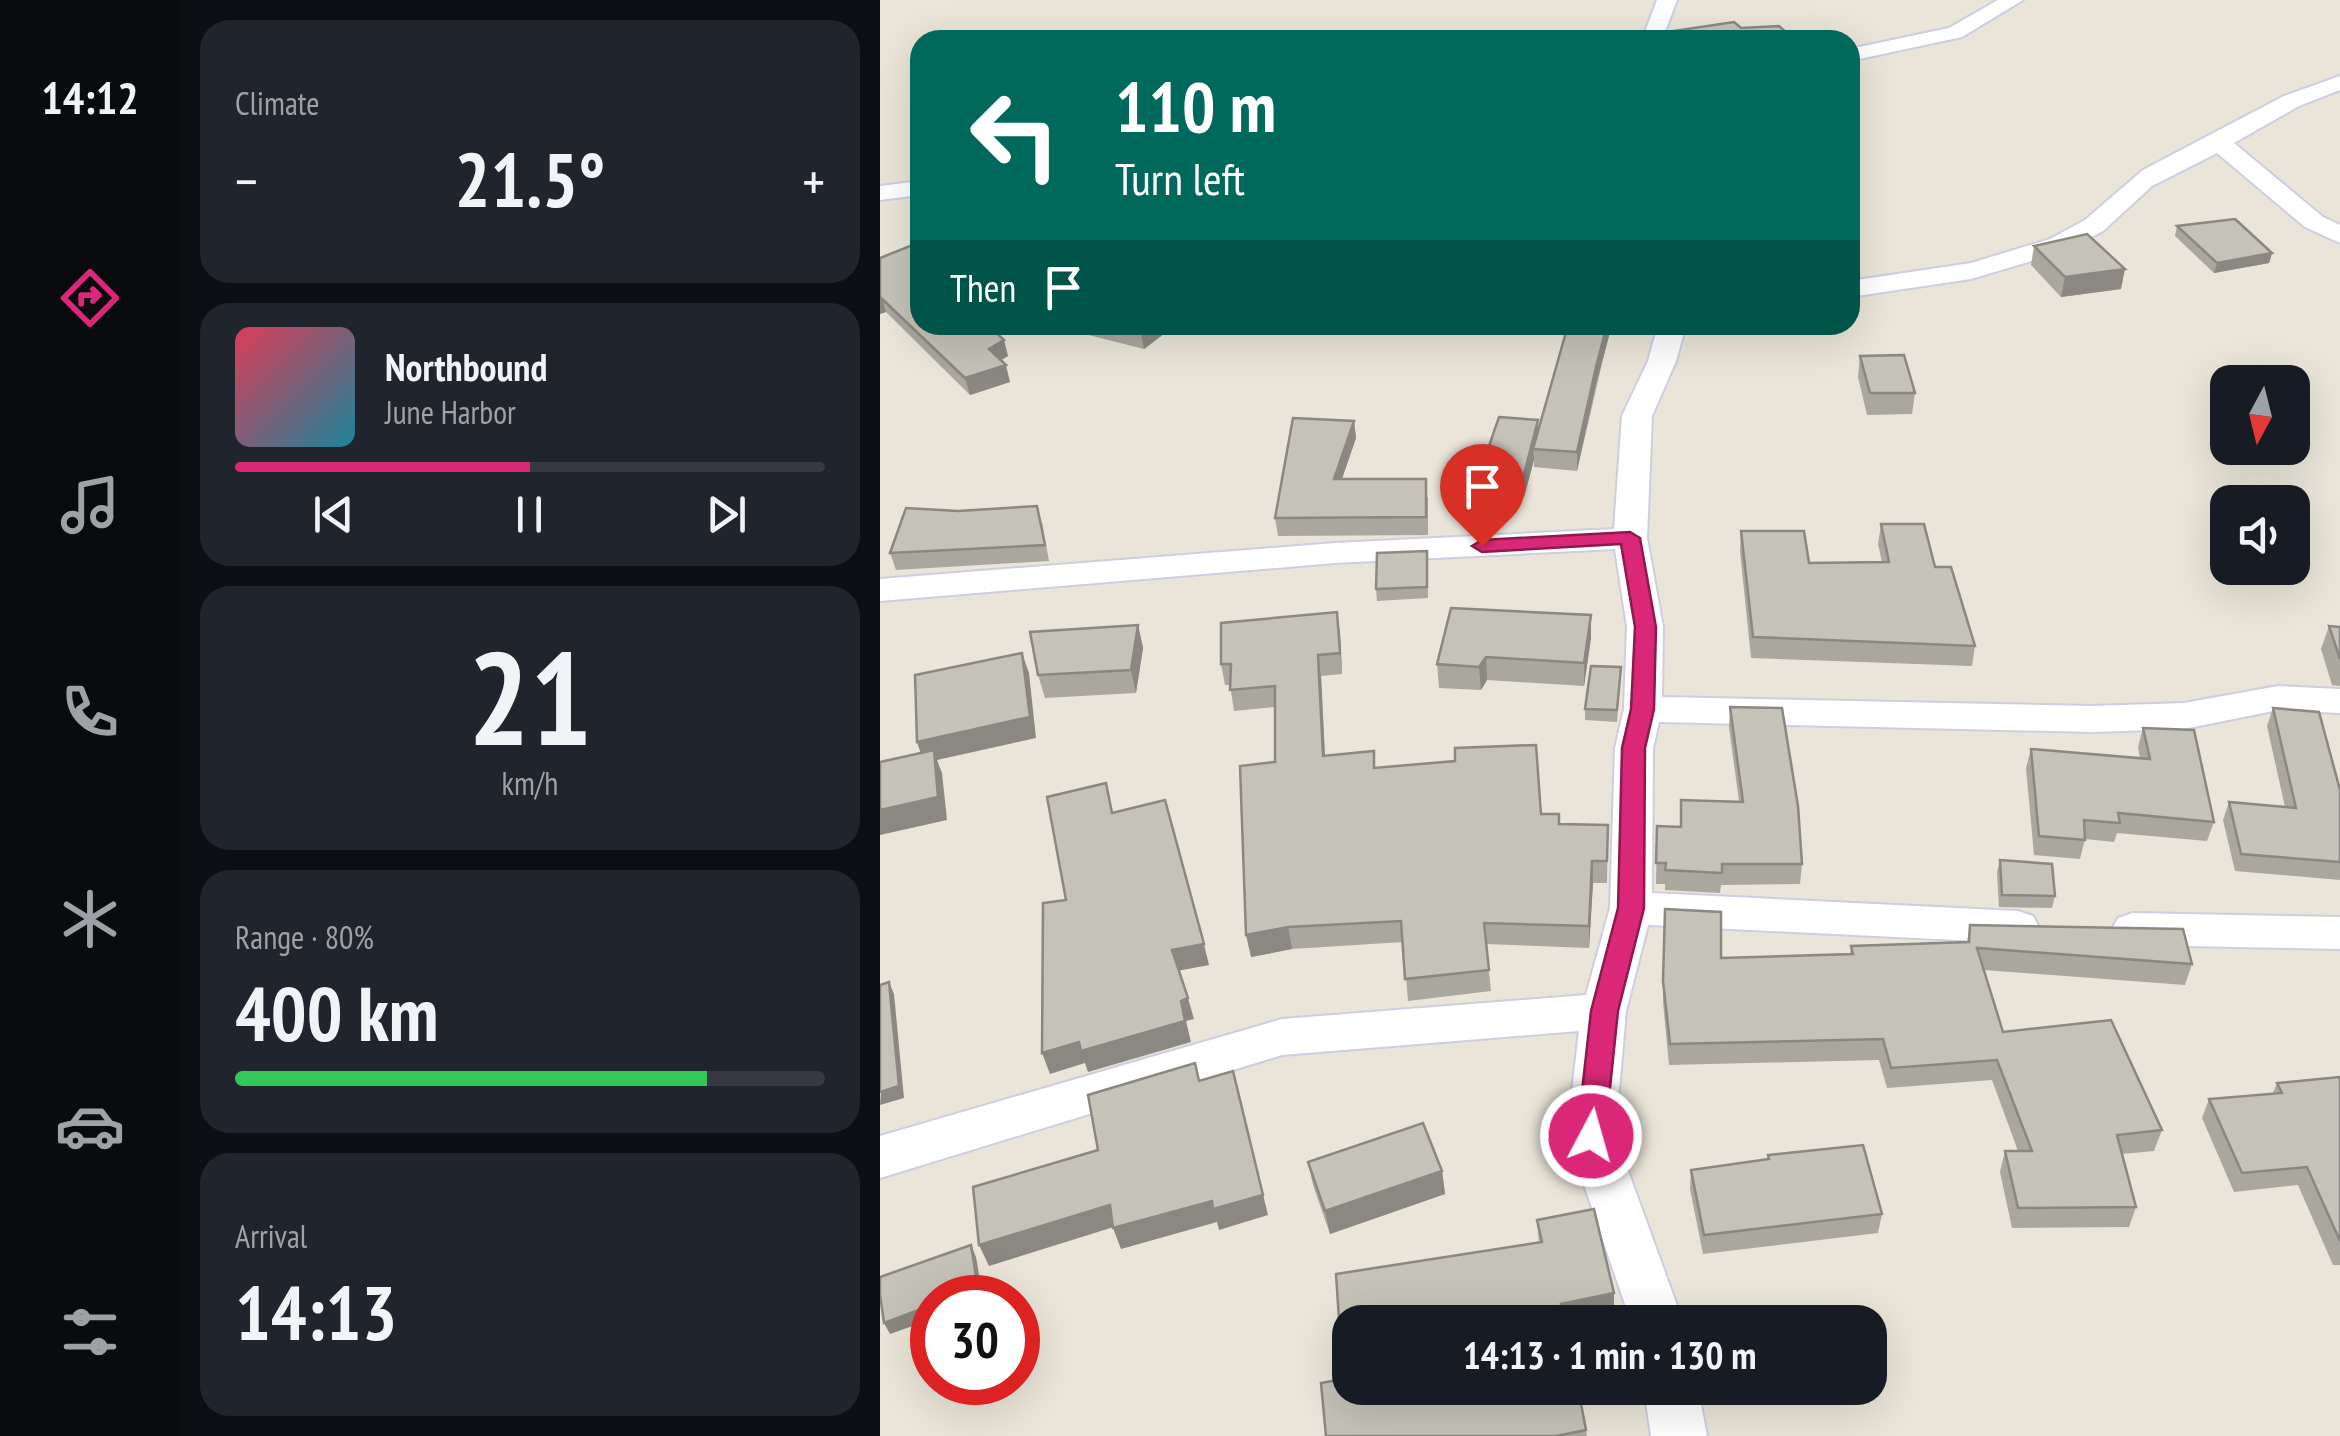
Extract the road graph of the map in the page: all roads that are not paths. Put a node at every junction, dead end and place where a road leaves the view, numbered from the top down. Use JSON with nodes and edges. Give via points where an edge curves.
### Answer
{"nodes":[{"id":1,"x":1667,"y":0,"type":"edge"},
{"id":2,"x":2013,"y":0,"type":"edge"},
{"id":3,"x":1656,"y":30,"type":"edge"},
{"id":4,"x":1860,"y":54,"type":"edge"},
{"id":5,"x":2340,"y":83,"type":"edge"},
{"id":6,"x":2219,"y":142,"type":"junction"},
{"id":7,"x":910,"y":189,"type":"edge"},
{"id":8,"x":880,"y":193,"type":"edge"},
{"id":9,"x":2340,"y":235,"type":"edge"},
{"id":10,"x":1860,"y":288,"type":"edge"},
{"id":11,"x":1669,"y":335,"type":"edge"},
{"id":12,"x":1630,"y":538,"type":"junction"},
{"id":13,"x":880,"y":590,"type":"edge"},
{"id":14,"x":2340,"y":701,"type":"edge"},
{"id":15,"x":1643,"y":709,"type":"junction"},
{"id":16,"x":1631,"y":908,"type":"junction"},
{"id":17,"x":2340,"y":934,"type":"edge"},
{"id":18,"x":1604,"y":1011,"type":"junction"},
{"id":19,"x":880,"y":1157,"type":"edge"},
{"id":20,"x":1651,"y":1305,"type":"edge"},
{"id":21,"x":1674,"y":1405,"type":"edge"},
{"id":22,"x":1679,"y":1436,"type":"edge"}],
"edges":[{"from":1,"to":3,"type":"street"},
{"from":2,"to":4,"type":"street","via":[[1955,33]]},
{"from":5,"to":6,"type":"street","via":[[2276,107]]},
{"from":6,"to":9,"type":"street","via":[[2314,222]]},
{"from":6,"to":10,"type":"street","via":[[2142,182],[2109,217],[2036,254]]},
{"from":7,"to":8,"type":"street"},
{"from":11,"to":12,"type":"street","via":[[1637,416]]},
{"from":12,"to":13,"type":"street","via":[[1335,553]]},
{"from":12,"to":15,"type":"street","via":[[1646,627]]},
{"from":14,"to":15,"type":"street","via":[[2278,698],[2184,716],[2092,719]]},
{"from":15,"to":16,"type":"street","via":[[1634,748]]},
{"from":16,"to":17,"type":"street"},
{"from":16,"to":18,"type":"street"},
{"from":18,"to":19,"type":"street","via":[[1282,1036]]},
{"from":18,"to":20,"type":"street","via":[[1591,1136]]},
{"from":21,"to":22,"type":"street"}]}
